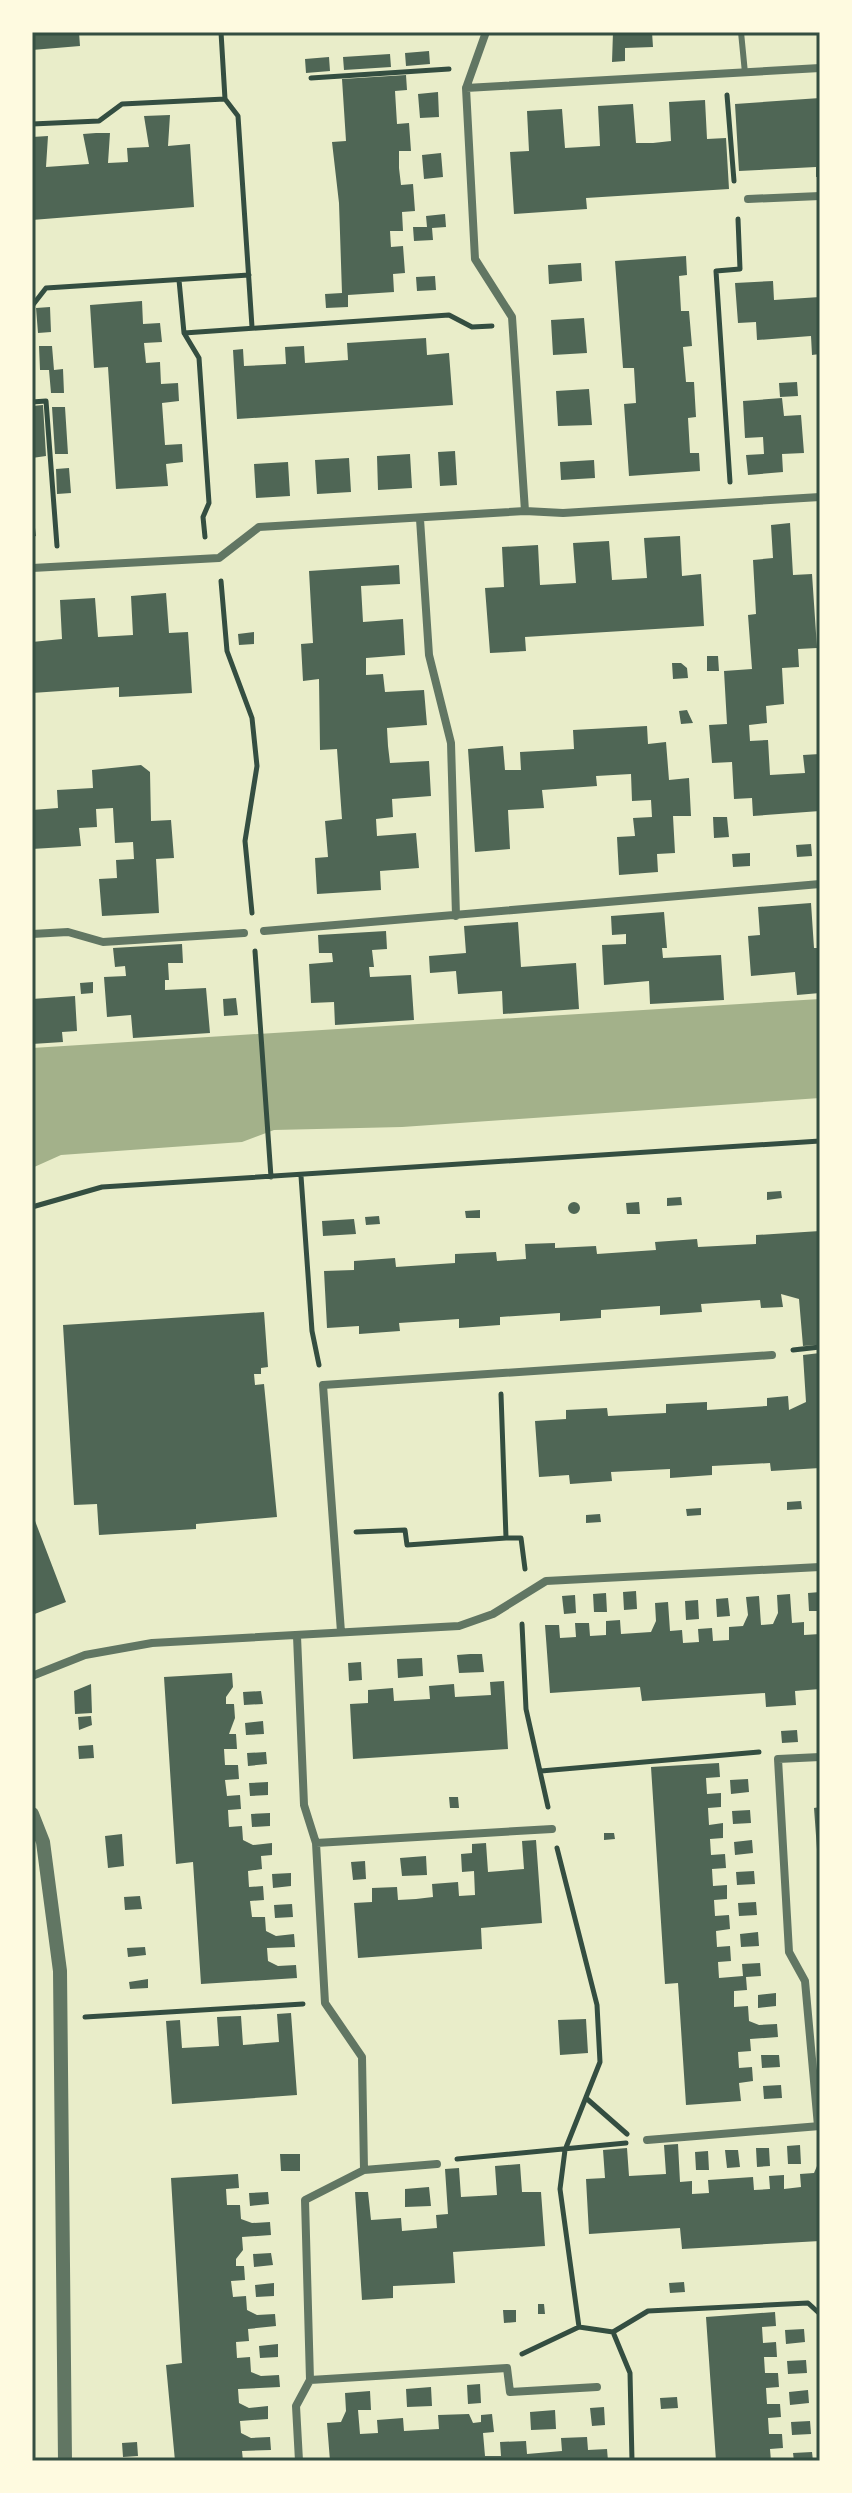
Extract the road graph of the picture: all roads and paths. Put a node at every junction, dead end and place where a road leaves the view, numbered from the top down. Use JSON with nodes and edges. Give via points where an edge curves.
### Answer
{"nodes":[{"id":1,"x":221,"y":32,"type":"edge"},
{"id":2,"x":486,"y":32,"type":"edge"},
{"id":3,"x":741,"y":32,"type":"edge"},
{"id":4,"x":473,"y":67,"type":"junction"},
{"id":5,"x":820,"y":68,"type":"edge"},
{"id":6,"x":745,"y":73,"type":"junction"},
{"id":7,"x":725,"y":74,"type":"junction"},
{"id":8,"x":311,"y":78,"type":"dead end"},
{"id":9,"x":466,"y":88,"type":"junction"},
{"id":10,"x":225,"y":99,"type":"junction"},
{"id":11,"x":32,"y":124,"type":"edge"},
{"id":12,"x":820,"y":196,"type":"edge"},
{"id":13,"x":748,"y":199,"type":"junction"},
{"id":14,"x":249,"y":275,"type":"junction"},
{"id":15,"x":179,"y":280,"type":"junction"},
{"id":16,"x":32,"y":306,"type":"edge"},
{"id":17,"x":513,"y":325,"type":"junction"},
{"id":18,"x":252,"y":327,"type":"junction"},
{"id":19,"x":184,"y":333,"type":"junction"},
{"id":20,"x":32,"y":402,"type":"edge"},
{"id":21,"x":820,"y":497,"type":"edge"},
{"id":22,"x":731,"y":503,"type":"junction"},
{"id":23,"x":525,"y":511,"type":"junction"},
{"id":24,"x":420,"y":519,"type":"junction"},
{"id":25,"x":219,"y":558,"type":"junction"},
{"id":26,"x":58,"y":566,"type":"junction"},
{"id":27,"x":32,"y":568,"type":"edge"},
{"id":28,"x":820,"y":884,"type":"edge"},
{"id":29,"x":456,"y":916,"type":"junction"},
{"id":30,"x":252,"y":917,"type":"dead end"},
{"id":31,"x":264,"y":931,"type":"dead end"},
{"id":32,"x":244,"y":933,"type":"dead end"},
{"id":33,"x":32,"y":934,"type":"edge"},
{"id":34,"x":255,"y":946,"type":"dead end"},
{"id":35,"x":820,"y":1141,"type":"edge"},
{"id":36,"x":301,"y":1176,"type":"junction"},
{"id":37,"x":271,"y":1177,"type":"junction"},
{"id":38,"x":32,"y":1207,"type":"edge"},
{"id":39,"x":772,"y":1355,"type":"dead end"},
{"id":40,"x":500,"y":1373,"type":"junction"},
{"id":41,"x":323,"y":1385,"type":"junction"},
{"id":42,"x":334,"y":1533,"type":"junction"},
{"id":43,"x":506,"y":1538,"type":"junction"},
{"id":44,"x":820,"y":1567,"type":"edge"},
{"id":45,"x":524,"y":1596,"type":"junction"},
{"id":46,"x":341,"y":1632,"type":"junction"},
{"id":47,"x":297,"y":1636,"type":"junction"},
{"id":48,"x":32,"y":1676,"type":"edge"},
{"id":49,"x":820,"y":1757,"type":"edge"},
{"id":50,"x":778,"y":1759,"type":"junction"},
{"id":51,"x":541,"y":1771,"type":"junction"},
{"id":52,"x":32,"y":1814,"type":"edge"},
{"id":53,"x":552,"y":1829,"type":"junction"},
{"id":54,"x":38,"y":1842,"type":"edge"},
{"id":55,"x":316,"y":1843,"type":"junction"},
{"id":56,"x":325,"y":2003,"type":"junction"},
{"id":57,"x":60,"y":2018,"type":"junction"},
{"id":58,"x":586,"y":2098,"type":"junction"},
{"id":59,"x":819,"y":2126,"type":"edge"},
{"id":60,"x":642,"y":2141,"type":"junction"},
{"id":61,"x":565,"y":2150,"type":"junction"},
{"id":62,"x":437,"y":2164,"type":"joint"},
{"id":63,"x":364,"y":2170,"type":"junction"},
{"id":64,"x":820,"y":2314,"type":"edge"},
{"id":65,"x":579,"y":2327,"type":"junction"},
{"id":66,"x":613,"y":2332,"type":"junction"},
{"id":67,"x":507,"y":2368,"type":"junction"},
{"id":68,"x":310,"y":2380,"type":"junction"},
{"id":69,"x":597,"y":2387,"type":"dead end"},
{"id":70,"x":65,"y":2461,"type":"edge"},
{"id":71,"x":299,"y":2461,"type":"edge"},
{"id":72,"x":632,"y":2461,"type":"edge"}],
"edges":[{"from":1,"to":10,"type":"path"},
{"from":2,"to":4,"type":"street"},
{"from":3,"to":6,"type":"lane"},
{"from":4,"to":8,"type":"path"},
{"from":4,"to":9,"type":"street"},
{"from":5,"to":6,"type":"street"},
{"from":6,"to":7,"type":"street"},
{"from":7,"to":9,"type":"street"},
{"from":7,"to":13,"type":"path","via":[[734,184]]},
{"from":9,"to":17,"type":"street","via":[[475,259]]},
{"from":10,"to":11,"type":"path","via":[[122,104],[99,121]]},
{"from":10,"to":14,"type":"path","via":[[238,116]]},
{"from":12,"to":13,"type":"street"},
{"from":13,"to":22,"type":"path","via":[[738,220],[740,269],[716,271]]},
{"from":14,"to":15,"type":"path"},
{"from":14,"to":18,"type":"path"},
{"from":15,"to":16,"type":"path","via":[[46,288]]},
{"from":15,"to":19,"type":"path"},
{"from":17,"to":18,"type":"path","via":[[472,327],[449,315]]},
{"from":17,"to":23,"type":"street"},
{"from":18,"to":19,"type":"path"},
{"from":19,"to":25,"type":"path","via":[[199,358],[209,503],[203,517],[205,543]]},
{"from":20,"to":26,"type":"path","via":[[46,401]]},
{"from":21,"to":22,"type":"street"},
{"from":22,"to":23,"type":"street"},
{"from":23,"to":24,"type":"street"},
{"from":24,"to":25,"type":"street","via":[[259,527]]},
{"from":24,"to":29,"type":"street","via":[[429,655],[451,743]]},
{"from":25,"to":26,"type":"street"},
{"from":25,"to":30,"type":"path","via":[[227,651],[252,718],[257,766],[245,841]]},
{"from":26,"to":27,"type":"street"},
{"from":28,"to":29,"type":"street"},
{"from":29,"to":31,"type":"street"},
{"from":32,"to":33,"type":"street","via":[[103,942],[68,932]]},
{"from":34,"to":37,"type":"path"},
{"from":35,"to":36,"type":"path"},
{"from":36,"to":37,"type":"path"},
{"from":36,"to":41,"type":"path","via":[[312,1331]]},
{"from":37,"to":38,"type":"path","via":[[102,1187]]},
{"from":39,"to":40,"type":"street"},
{"from":40,"to":41,"type":"street"},
{"from":40,"to":43,"type":"path"},
{"from":41,"to":42,"type":"street"},
{"from":42,"to":43,"type":"path","via":[[405,1530],[407,1545]]},
{"from":42,"to":46,"type":"street"},
{"from":43,"to":45,"type":"path","via":[[521,1538]]},
{"from":44,"to":45,"type":"street","via":[[546,1581]]},
{"from":45,"to":46,"type":"street","via":[[459,1626]]},
{"from":45,"to":51,"type":"path","via":[[526,1709]]},
{"from":46,"to":47,"type":"street"},
{"from":47,"to":48,"type":"street","via":[[152,1643],[85,1655]]},
{"from":47,"to":55,"type":"street","via":[[304,1805]]},
{"from":49,"to":50,"type":"street"},
{"from":50,"to":51,"type":"path","via":[[755,1751]]},
{"from":50,"to":59,"type":"street","via":[[789,1952],[805,1981]]},
{"from":51,"to":53,"type":"path"},
{"from":52,"to":54,"type":"street"},
{"from":53,"to":55,"type":"street"},
{"from":53,"to":58,"type":"path","via":[[597,2005],[600,2062]]},
{"from":54,"to":57,"type":"street","via":[[60,1971]]},
{"from":55,"to":56,"type":"street"},
{"from":56,"to":57,"type":"path"},
{"from":56,"to":63,"type":"street","via":[[362,2057]]},
{"from":57,"to":70,"type":"street"},
{"from":58,"to":60,"type":"path"},
{"from":58,"to":61,"type":"path"},
{"from":59,"to":60,"type":"street"},
{"from":60,"to":61,"type":"path"},
{"from":61,"to":62,"type":"path"},
{"from":61,"to":65,"type":"path","via":[[560,2189]]},
{"from":62,"to":63,"type":"street"},
{"from":63,"to":68,"type":"street","via":[[305,2200]]},
{"from":64,"to":66,"type":"path","via":[[808,2303],[648,2311]]},
{"from":65,"to":66,"type":"path"},
{"from":65,"to":67,"type":"path","via":[[525,2350]]},
{"from":66,"to":72,"type":"path","via":[[630,2373]]},
{"from":67,"to":68,"type":"street"},
{"from":67,"to":69,"type":"street","via":[[510,2392]]},
{"from":68,"to":71,"type":"street","via":[[296,2406]]}]}
